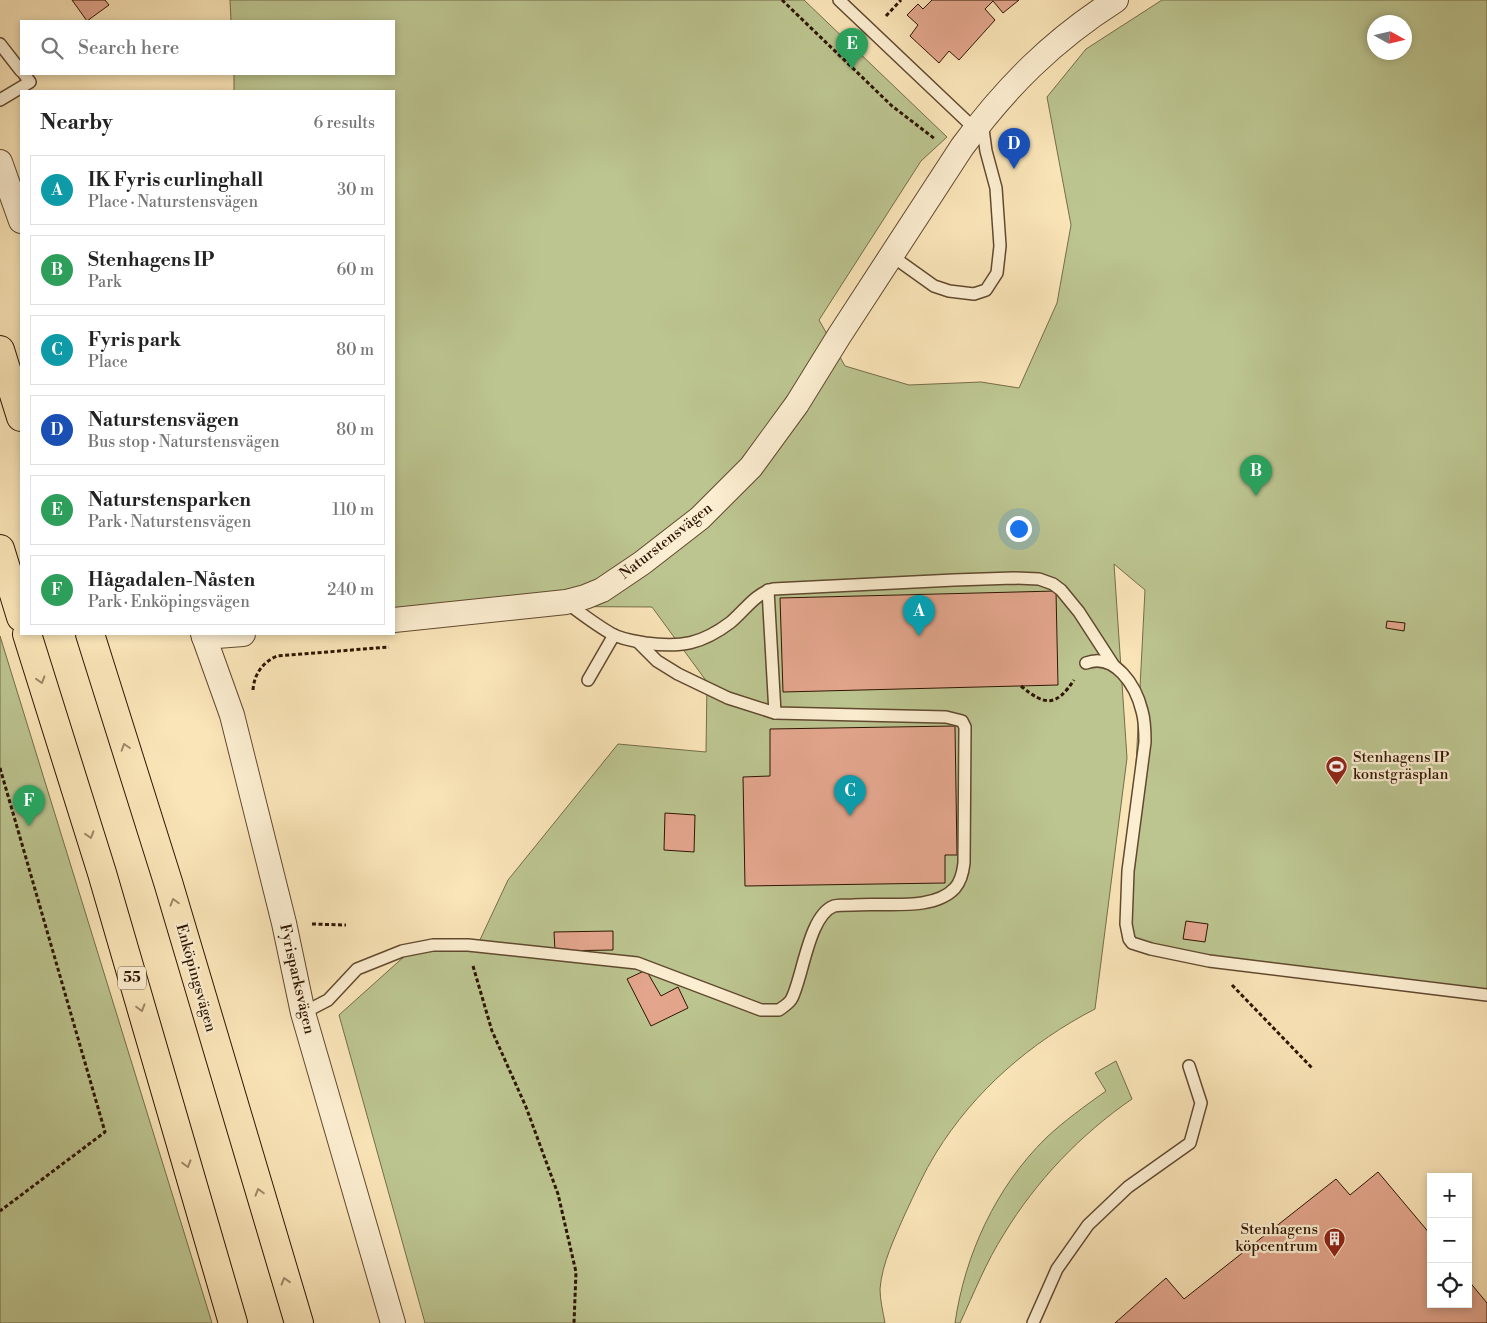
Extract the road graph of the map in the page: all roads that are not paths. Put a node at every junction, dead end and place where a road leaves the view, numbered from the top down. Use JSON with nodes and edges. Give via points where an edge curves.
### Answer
{"nodes":[{"id":1,"x":840,"y":0,"type":"edge"},
{"id":2,"x":1116,"y":0,"type":"edge"},
{"id":3,"x":0,"y":44,"type":"edge"},
{"id":4,"x":20,"y":70,"type":"edge"},
{"id":5,"x":25,"y":75,"type":"edge"},
{"id":6,"x":0,"y":100,"type":"edge"},
{"id":7,"x":978,"y":124,"type":"junction"},
{"id":8,"x":0,"y":162,"type":"edge"},
{"id":9,"x":20,"y":218,"type":"edge"},
{"id":10,"x":892,"y":256,"type":"junction"},
{"id":11,"x":0,"y":350,"type":"edge"},
{"id":12,"x":20,"y":414,"type":"edge"},
{"id":13,"x":0,"y":549,"type":"edge"},
{"id":14,"x":768,"y":590,"type":"junction"},
{"id":15,"x":566,"y":602,"type":"junction"},
{"id":16,"x":20,"y":614,"type":"edge"},
{"id":17,"x":395,"y":620,"type":"edge"},
{"id":18,"x":27,"y":635,"type":"edge"},
{"id":19,"x":90,"y":635,"type":"edge"},
{"id":20,"x":224,"y":635,"type":"edge"},
{"id":21,"x":614,"y":635,"type":"junction"},
{"id":22,"x":204,"y":636,"type":"edge"},
{"id":23,"x":638,"y":642,"type":"junction"},
{"id":24,"x":1086,"y":663,"type":"road end"},
{"id":25,"x":1114,"y":666,"type":"junction"},
{"id":26,"x":588,"y":680,"type":"dead end"},
{"id":27,"x":775,"y":714,"type":"junction"},
{"id":28,"x":1487,"y":995,"type":"edge"},
{"id":29,"x":303,"y":1014,"type":"junction"},
{"id":30,"x":1188,"y":1066,"type":"dead end"},
{"id":31,"x":233,"y":1323,"type":"edge"},
{"id":32,"x":299,"y":1323,"type":"edge"},
{"id":33,"x":393,"y":1323,"type":"edge"},
{"id":34,"x":1033,"y":1323,"type":"edge"}],
"edges":[{"from":1,"to":7,"type":"lane"},
{"from":2,"to":7,"type":"street","name":"Naturstensvägen","via":[[1038,59]]},
{"from":3,"to":4,"type":"lane"},
{"from":5,"to":6,"type":"lane","via":[[30,82]]},
{"from":7,"to":10,"type":"street","name":"Naturstensvägen"},
{"from":7,"to":10,"type":"lane","via":[[996,188],[1000,246],[997,273],[986,290],[974,294],[949,292],[934,286]]},
{"from":8,"to":9,"type":"street"},
{"from":10,"to":15,"type":"street","name":"Naturstensvägen","via":[[797,404],[751,467],[700,518],[642,563],[602,590]]},
{"from":11,"to":12,"type":"main road"},
{"from":13,"to":16,"type":"main road"},
{"from":14,"to":23,"type":"lane","via":[[732,621],[699,641],[676,646]]},
{"from":14,"to":25,"type":"lane","via":[[1039,579],[1061,590]]},
{"from":14,"to":27,"type":"lane"},
{"from":15,"to":17,"type":"street","name":"Naturstensvägen"},
{"from":15,"to":21,"type":"lane"},
{"from":18,"to":31,"type":"main road","number":"55","one_way":true,"via":[[102,873]]},
{"from":32,"to":19,"type":"main road","name":"Enköpingsvägen","one_way":true,"via":[[168,882]]},
{"from":20,"to":22,"type":"street"},
{"from":21,"to":23,"type":"lane"},
{"from":21,"to":26,"type":"lane"},
{"from":22,"to":29,"type":"street","name":"Fyrisparksvägen","via":[[232,715],[284,923]]},
{"from":23,"to":27,"type":"lane","via":[[657,661],[678,674],[728,698]]},
{"from":24,"to":25,"type":"lane","via":[[1095,660]]},
{"from":25,"to":28,"type":"lane","via":[[1136,693],[1145,725],[1125,916],[1129,939],[1136,946],[1210,961]]},
{"from":27,"to":29,"type":"lane","via":[[946,717],[962,721],[965,727],[964,863],[962,877],[955,888],[943,897],[919,904],[833,906],[820,918],[792,999],[778,1010],[761,1010],[638,963],[468,945],[433,945],[402,951],[357,969],[328,1000]]},
{"from":29,"to":33,"type":"street","name":"Fyrisparksvägen"},
{"from":30,"to":34,"type":"lane","via":[[1202,1102],[1190,1143],[1128,1187],[1088,1225],[1057,1269]]}]}
